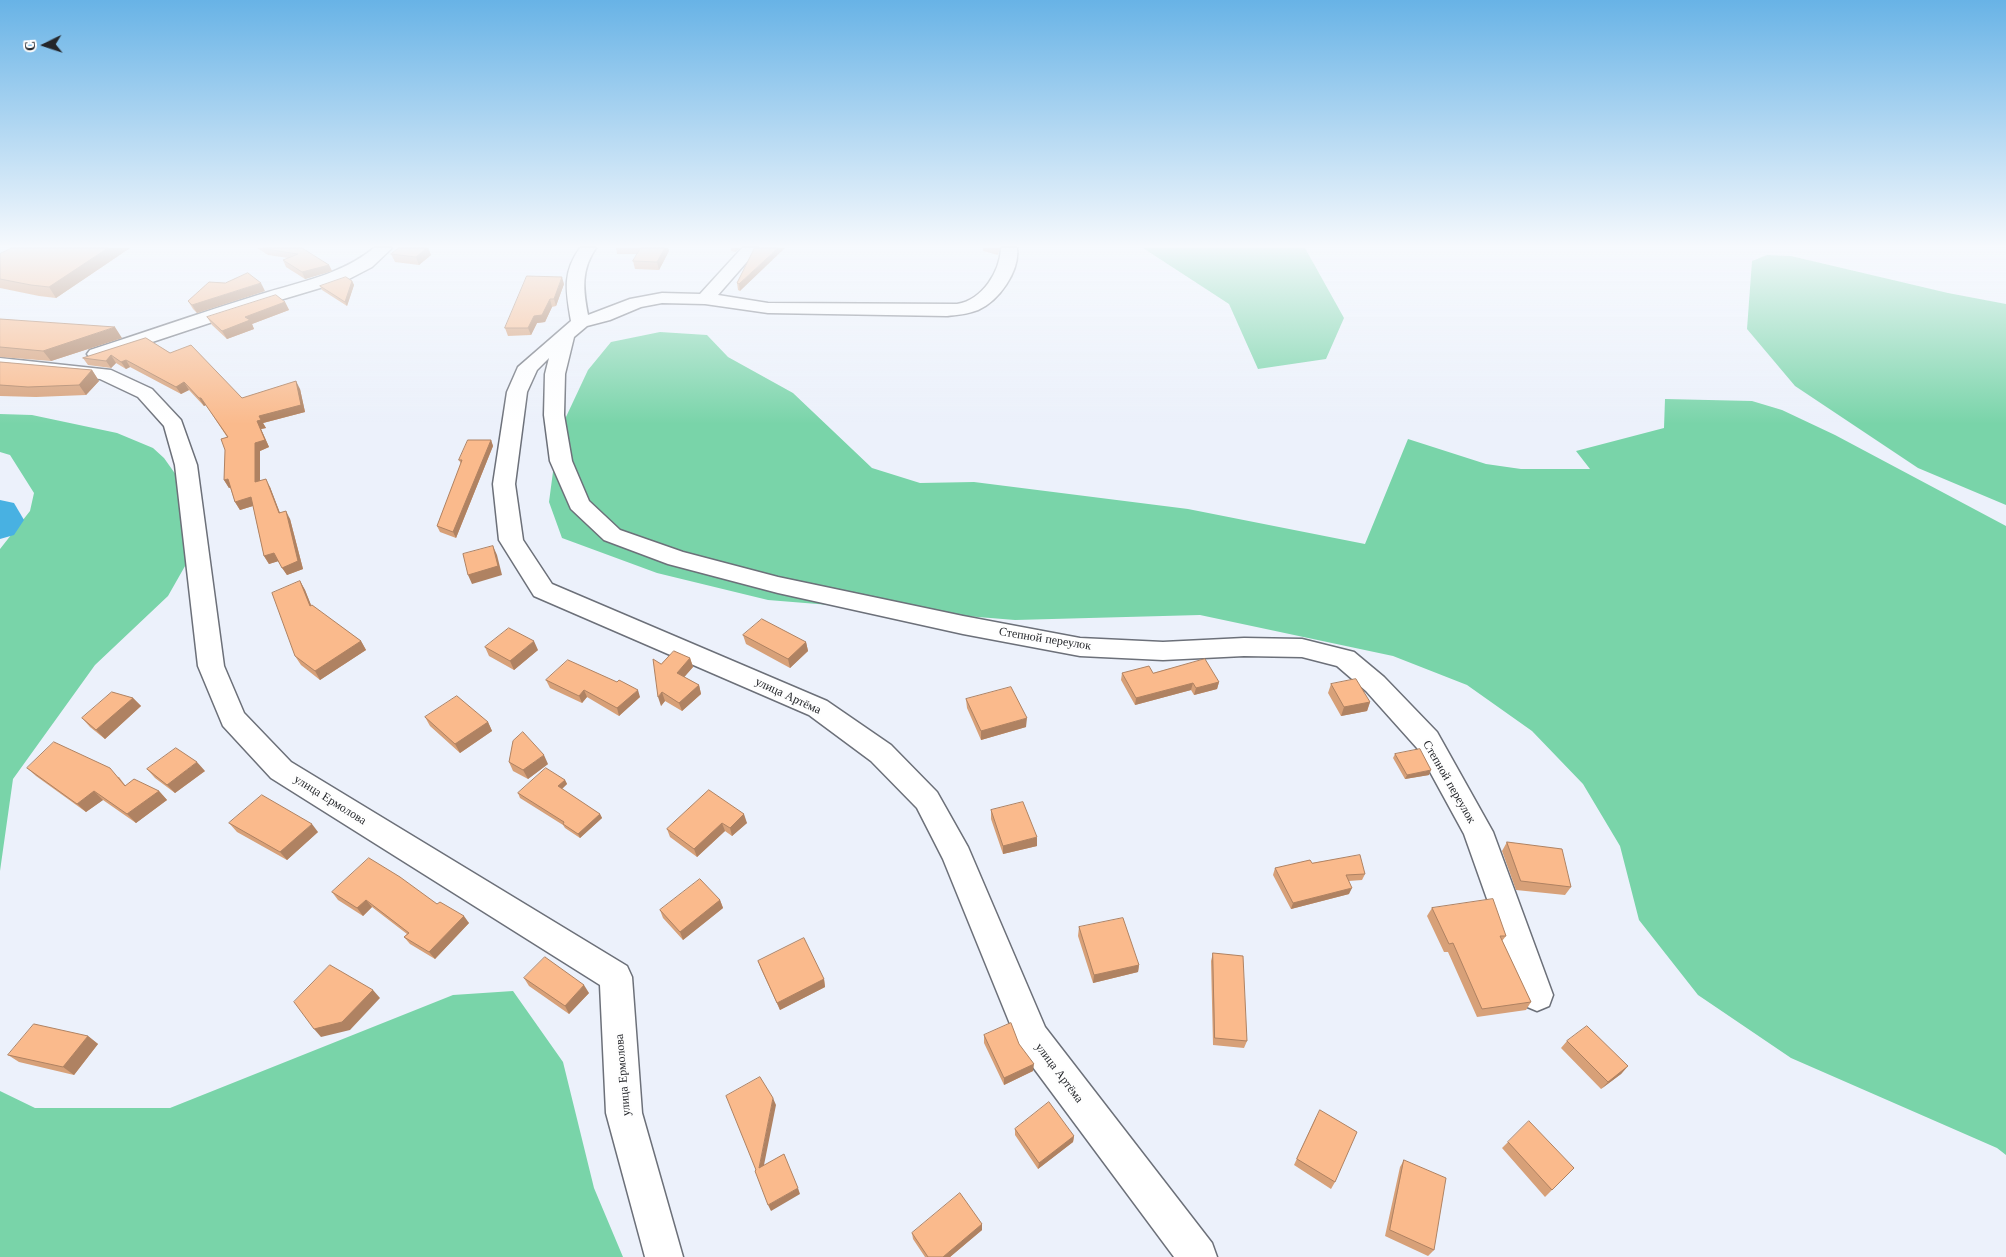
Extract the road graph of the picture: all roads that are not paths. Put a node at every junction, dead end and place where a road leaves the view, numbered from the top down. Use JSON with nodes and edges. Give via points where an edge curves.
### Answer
{"nodes":[{"id":1,"x":241,"y":307,"type":"edge"},
{"id":2,"x":573,"y":307,"type":"edge"},
{"id":3,"x":627,"y":307,"type":"edge"},
{"id":4,"x":759,"y":307,"type":"edge"},
{"id":5,"x":970,"y":307,"type":"edge"},
{"id":6,"x":573,"y":329,"type":"junction"},
{"id":7,"x":0,"y":364,"type":"edge"},
{"id":8,"x":52,"y":369,"type":"junction"},
{"id":9,"x":1536,"y":994,"type":"dead end"},
{"id":10,"x":664,"y":1257,"type":"edge"},
{"id":11,"x":1198,"y":1257,"type":"edge"}],
"edges":[{"from":1,"to":8,"type":"street"},
{"from":2,"to":6,"type":"street"},
{"from":3,"to":6,"type":"street"},
{"from":4,"to":5,"type":"street","via":[[948,311]]},
{"from":6,"to":9,"type":"street","name":"Степной переулок","via":[[555,374],[554,415],[561,461],[579,504],[612,535],[676,558],[778,584],[1080,647],[1163,651],[1302,648],[1346,659],[1375,684],[1427,740],[1478,832]]},
{"from":6,"to":11,"type":"street","name":"улица Артёма","via":[[528,367],[517,392],[504,484],[511,540],[543,590],[818,708],[881,752],[932,808],[957,856],[1033,1039]]},
{"from":7,"to":8,"type":"street","name":"улица Ермолова"},
{"from":8,"to":10,"type":"street","name":"улица Ермолова","via":[[104,374],[145,393],[174,424],[186,465],[211,666],[233,719],[281,770],[616,977],[624,1113]]}]}
